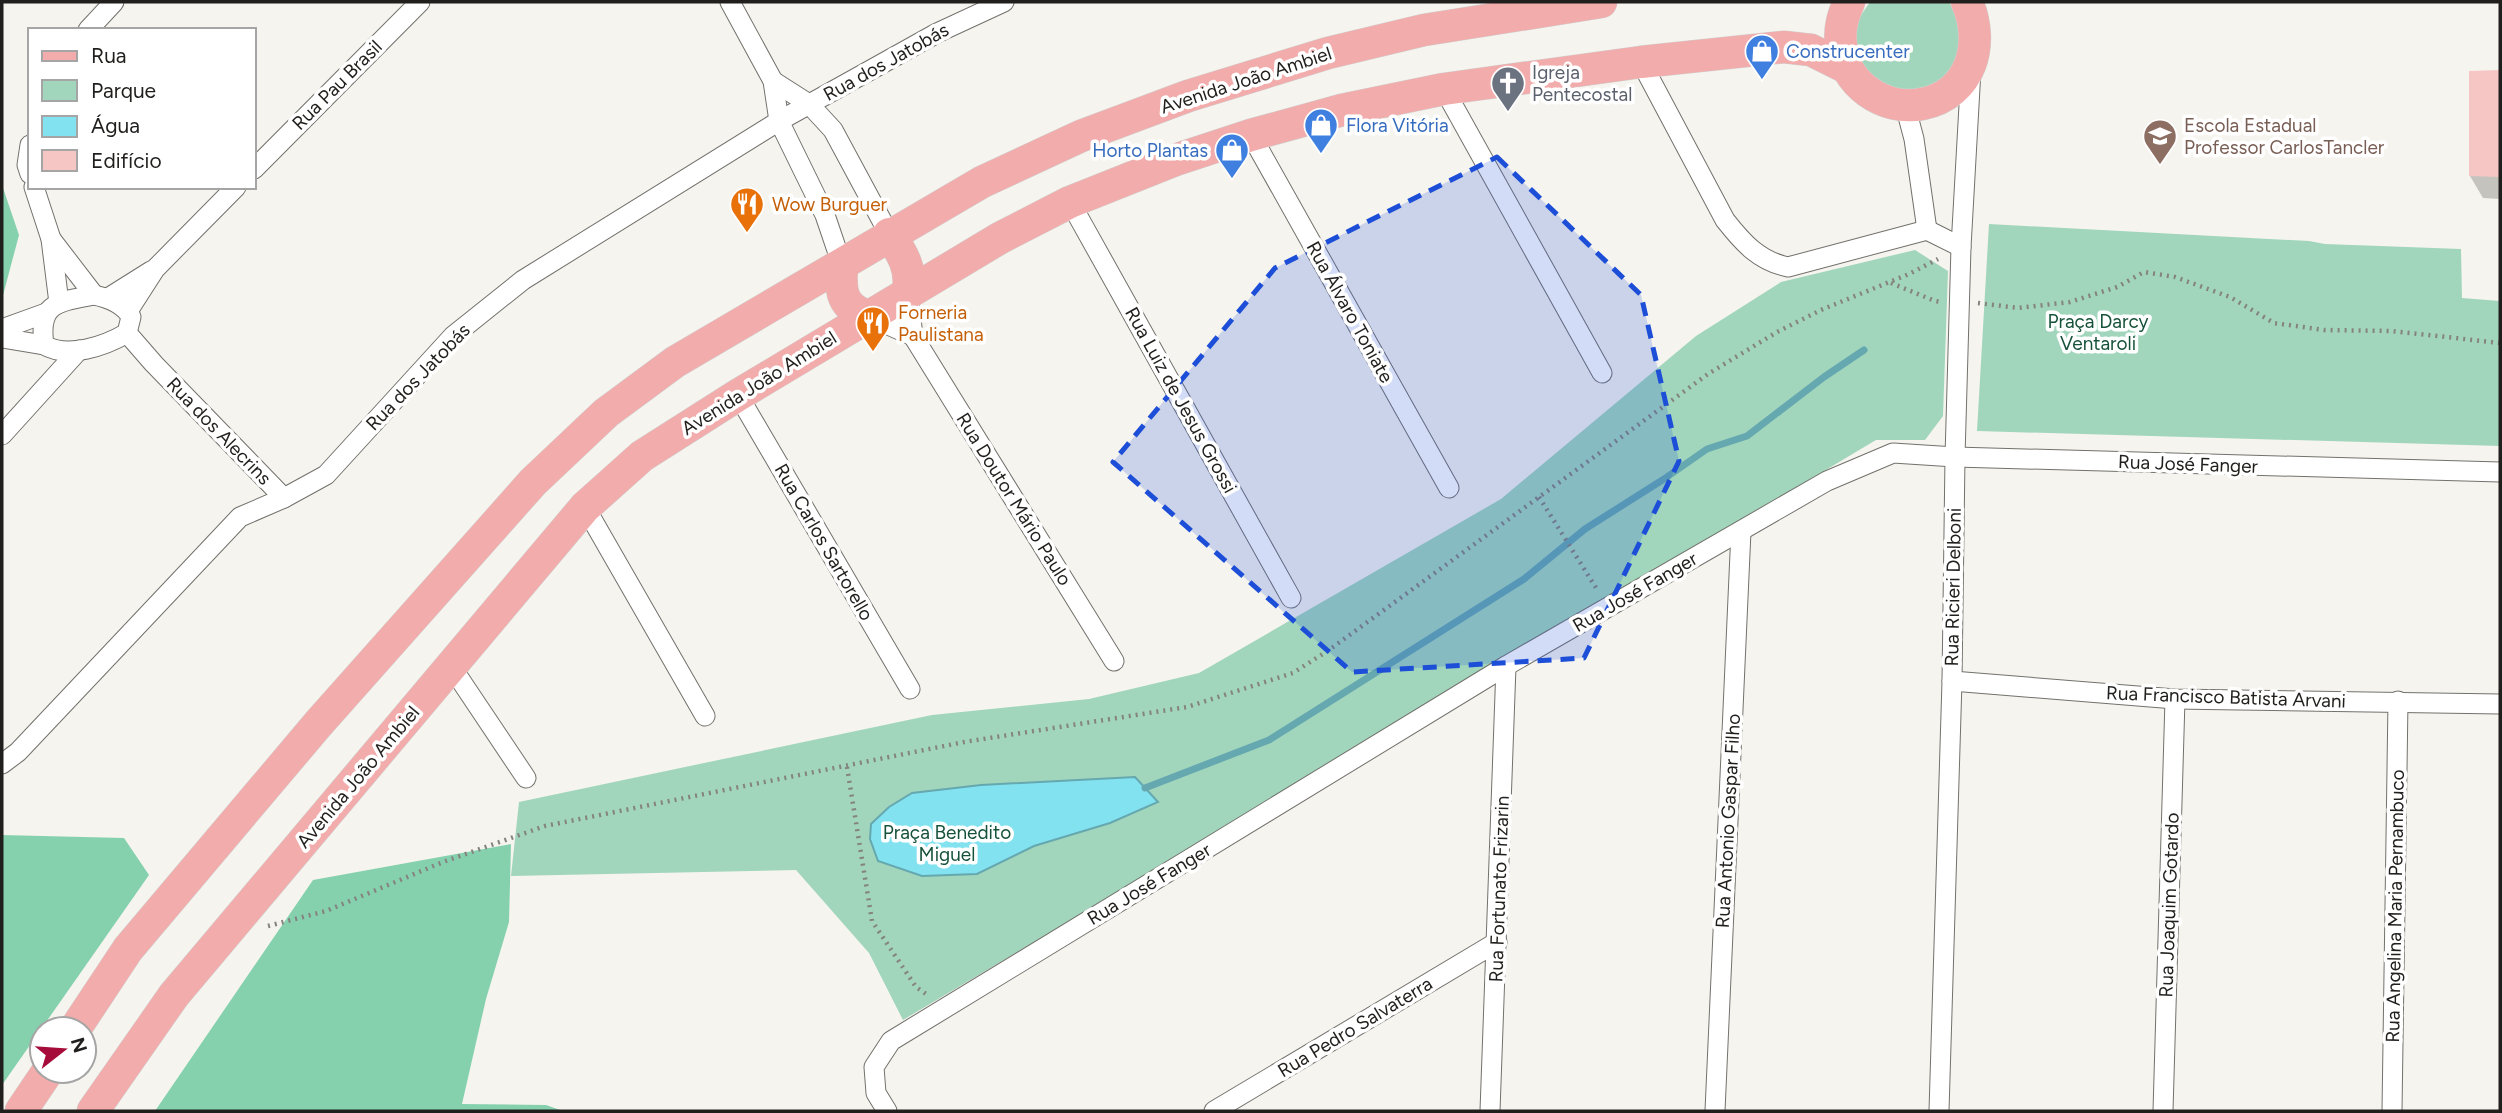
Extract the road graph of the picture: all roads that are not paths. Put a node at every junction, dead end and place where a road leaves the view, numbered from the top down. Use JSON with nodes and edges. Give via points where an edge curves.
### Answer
{"nodes":[{"id":1,"x":114,"y":2,"type":"edge"},
{"id":2,"x":420,"y":2,"type":"edge"},
{"id":3,"x":730,"y":2,"type":"edge"},
{"id":4,"x":1004,"y":2,"type":"edge"},
{"id":5,"x":1601,"y":2,"type":"edge"},
{"id":6,"x":1849,"y":2,"type":"edge"},
{"id":7,"x":1543,"y":6,"type":"edge"},
{"id":8,"x":1972,"y":7,"type":"edge"},
{"id":9,"x":90,"y":28,"type":"edge"},
{"id":10,"x":1641,"y":62,"type":"junction"},
{"id":11,"x":1972,"y":63,"type":"junction"},
{"id":12,"x":1847,"y":68,"type":"junction"},
{"id":13,"x":774,"y":81,"type":"junction"},
{"id":14,"x":1444,"y":89,"type":"junction"},
{"id":15,"x":809,"y":104,"type":"junction"},
{"id":16,"x":1905,"y":105,"type":"junction"},
{"id":17,"x":779,"y":121,"type":"junction"},
{"id":18,"x":1251,"y":135,"type":"junction"},
{"id":19,"x":256,"y":167,"type":"edge"},
{"id":20,"x":35,"y":189,"type":"edge"},
{"id":21,"x":234,"y":189,"type":"edge"},
{"id":22,"x":1070,"y":202,"type":"junction"},
{"id":23,"x":1927,"y":230,"type":"junction"},
{"id":24,"x":889,"y":234,"type":"junction"},
{"id":25,"x":51,"y":239,"type":"junction"},
{"id":26,"x":1961,"y":247,"type":"junction"},
{"id":27,"x":842,"y":265,"type":"junction"},
{"id":28,"x":155,"y":269,"type":"junction"},
{"id":29,"x":908,"y":293,"type":"junction"},
{"id":30,"x":101,"y":296,"type":"junction"},
{"id":31,"x":52,"y":308,"type":"junction"},
{"id":32,"x":128,"y":311,"type":"junction"},
{"id":33,"x":868,"y":316,"type":"junction"},
{"id":34,"x":2,"y":330,"type":"edge"},
{"id":35,"x":913,"y":336,"type":"junction"},
{"id":36,"x":2,"y":338,"type":"edge"},
{"id":37,"x":119,"y":338,"type":"junction"},
{"id":38,"x":48,"y":348,"type":"junction"},
{"id":39,"x":79,"y":350,"type":"junction"},
{"id":40,"x":1602,"y":373,"type":"dead end"},
{"id":41,"x":43,"y":391,"type":"junction"},
{"id":42,"x":738,"y":395,"type":"junction"},
{"id":43,"x":2,"y":435,"type":"edge"},
{"id":44,"x":1955,"y":457,"type":"junction"},
{"id":45,"x":2500,"y":472,"type":"edge"},
{"id":46,"x":1449,"y":488,"type":"dead end"},
{"id":47,"x":284,"y":498,"type":"junction"},
{"id":48,"x":585,"y":507,"type":"junction"},
{"id":49,"x":1741,"y":531,"type":"junction"},
{"id":50,"x":1291,"y":598,"type":"dead end"},
{"id":51,"x":1114,"y":661,"type":"dead end"},
{"id":52,"x":451,"y":666,"type":"junction"},
{"id":53,"x":1506,"y":666,"type":"junction"},
{"id":54,"x":1952,"y":681,"type":"junction"},
{"id":55,"x":910,"y":689,"type":"dead end"},
{"id":56,"x":2175,"y":699,"type":"junction"},
{"id":57,"x":2398,"y":701,"type":"junction"},
{"id":58,"x":2500,"y":704,"type":"edge"},
{"id":59,"x":705,"y":716,"type":"dead end"},
{"id":60,"x":2,"y":764,"type":"edge"},
{"id":61,"x":526,"y":778,"type":"dead end"},
{"id":62,"x":1497,"y":942,"type":"junction"},
{"id":63,"x":84,"y":1015,"type":"edge"},
{"id":64,"x":39,"y":1085,"type":"edge"},
{"id":65,"x":21,"y":1111,"type":"edge"},
{"id":66,"x":93,"y":1111,"type":"edge"},
{"id":67,"x":887,"y":1111,"type":"edge"},
{"id":68,"x":1213,"y":1111,"type":"edge"},
{"id":69,"x":1490,"y":1111,"type":"edge"},
{"id":70,"x":1715,"y":1111,"type":"edge"},
{"id":71,"x":1939,"y":1111,"type":"edge"},
{"id":72,"x":2163,"y":1111,"type":"edge"},
{"id":73,"x":2392,"y":1111,"type":"edge"}],
"edges":[{"from":1,"to":9,"type":"street"},
{"from":2,"to":19,"type":"street","name":"Rua Pau Brasil"},
{"from":3,"to":13,"type":"street"},
{"from":4,"to":15,"type":"street","name":"Rua dos Jatobás","via":[[937,33]]},
{"from":5,"to":7,"type":"main road","name":"Avenida João Ambiel"},
{"from":6,"to":12,"type":"main road","via":[[1841,23],[1840,46]]},
{"from":7,"to":24,"type":"main road","name":"Avenida João Ambiel","via":[[1328,53],[1188,96],[1081,136],[982,182]]},
{"from":8,"to":11,"type":"main road","via":[[1976,41]]},
{"from":10,"to":12,"type":"main road","name":"Avenida João Ambiel","via":[[1784,47],[1811,50]]},
{"from":10,"to":14,"type":"main road","name":"Avenida João Ambiel"},
{"from":10,"to":23,"type":"street","via":[[1725,220],[1760,257],[1788,267]]},
{"from":11,"to":16,"type":"main road","via":[[1960,82],[1943,96]]},
{"from":11,"to":26,"type":"street","name":"Rua Ricieri Delboni"},
{"from":12,"to":16,"type":"main road","name":"Avenida João Ambiel","via":[[1860,86],[1879,98]]},
{"from":13,"to":15,"type":"street"},
{"from":13,"to":17,"type":"street"},
{"from":14,"to":18,"type":"main road","name":"Avenida João Ambiel"},
{"from":14,"to":40,"type":"street"},
{"from":15,"to":17,"type":"street","name":"Rua dos Jatobás"},
{"from":15,"to":24,"type":"street","via":[[833,130]]},
{"from":16,"to":23,"type":"street"},
{"from":17,"to":27,"type":"street","via":[[830,226]]},
{"from":17,"to":47,"type":"street","name":"Rua dos Jatobás","via":[[523,280],[453,336],[326,475]]},
{"from":18,"to":22,"type":"main road","name":"Avenida João Ambiel"},
{"from":18,"to":46,"type":"street","name":"Rua Álvaro Toniate"},
{"from":20,"to":25,"type":"street"},
{"from":21,"to":28,"type":"street"},
{"from":22,"to":29,"type":"main road","name":"Avenida João Ambiel"},
{"from":22,"to":50,"type":"street","name":"Rua Luiz de Jesus Grossi"},
{"from":23,"to":26,"type":"street"},
{"from":24,"to":27,"type":"main road","name":"Avenida João Ambiel"},
{"from":24,"to":29,"type":"main road","via":[[908,267]]},
{"from":25,"to":30,"type":"street"},
{"from":25,"to":31,"type":"street"},
{"from":26,"to":44,"type":"street","name":"Rua Ricieri Delboni"},
{"from":27,"to":33,"type":"main road","via":[[846,301],[855,312]]},
{"from":27,"to":63,"type":"main road","name":"Avenida João Ambiel","via":[[675,362],[606,413],[533,482],[310,733],[128,949]]},
{"from":28,"to":30,"type":"street"},
{"from":28,"to":32,"type":"street"},
{"from":29,"to":33,"type":"main road","name":"Avenida João Ambiel"},
{"from":29,"to":35,"type":"street","name":"Rua Doutor Mário Paulo"},
{"from":30,"to":31,"type":"street"},
{"from":30,"to":32,"type":"street"},
{"from":31,"to":34,"type":"street"},
{"from":31,"to":38,"type":"street","via":[[41,325]]},
{"from":32,"to":37,"type":"street","via":[[131,317]]},
{"from":33,"to":35,"type":"street"},
{"from":33,"to":42,"type":"main road","name":"Avenida João Ambiel"},
{"from":35,"to":51,"type":"street","name":"Rua Doutor Mário Paulo"},
{"from":36,"to":38,"type":"street"},
{"from":37,"to":39,"type":"street"},
{"from":37,"to":47,"type":"street","name":"Rua dos Alecrins","via":[[154,364]]},
{"from":38,"to":39,"type":"street"},
{"from":38,"to":41,"type":"street"},
{"from":39,"to":41,"type":"street"},
{"from":41,"to":43,"type":"street"},
{"from":42,"to":48,"type":"main road","name":"Avenida João Ambiel","via":[[642,456]]},
{"from":42,"to":55,"type":"street","name":"Rua Carlos Sartorello"},
{"from":44,"to":45,"type":"street","name":"Rua José Fanger"},
{"from":44,"to":49,"type":"street","name":"Rua José Fanger","via":[[1893,453],[1827,481]]},
{"from":44,"to":54,"type":"street","name":"Rua Ricieri Delboni"},
{"from":47,"to":60,"type":"street","name":"Rua dos Jatobás","via":[[240,517]]},
{"from":48,"to":52,"type":"main road","name":"Avenida João Ambiel"},
{"from":48,"to":59,"type":"street"},
{"from":49,"to":53,"type":"street","name":"Rua José Fanger"},
{"from":49,"to":70,"type":"street","name":"Rua Antonio Gaspar Filho"},
{"from":52,"to":61,"type":"street"},
{"from":52,"to":66,"type":"main road","name":"Avenida João Ambiel","via":[[174,995]]},
{"from":53,"to":62,"type":"street","name":"Rua Fortunato Frizarin"},
{"from":53,"to":67,"type":"street","name":"Rua José Fanger","via":[[891,1041],[874,1067],[876,1093]]},
{"from":54,"to":56,"type":"street","name":"Rua Francisco Batista Arvani"},
{"from":54,"to":71,"type":"street","name":"Rua Ricieri Delboni"},
{"from":56,"to":57,"type":"street","name":"Rua Francisco Batista Arvani"},
{"from":56,"to":72,"type":"street","name":"Rua Joaquim Gotardo"},
{"from":57,"to":58,"type":"street","name":"Rua Francisco Batista Arvani"},
{"from":57,"to":73,"type":"street","name":"Rua Angelina Maria Pernambuco"},
{"from":62,"to":68,"type":"street","name":"Rua Pedro Salvaterra"},
{"from":62,"to":69,"type":"street","name":"Rua Fortunato Frizarin"},
{"from":64,"to":65,"type":"main road"}]}
